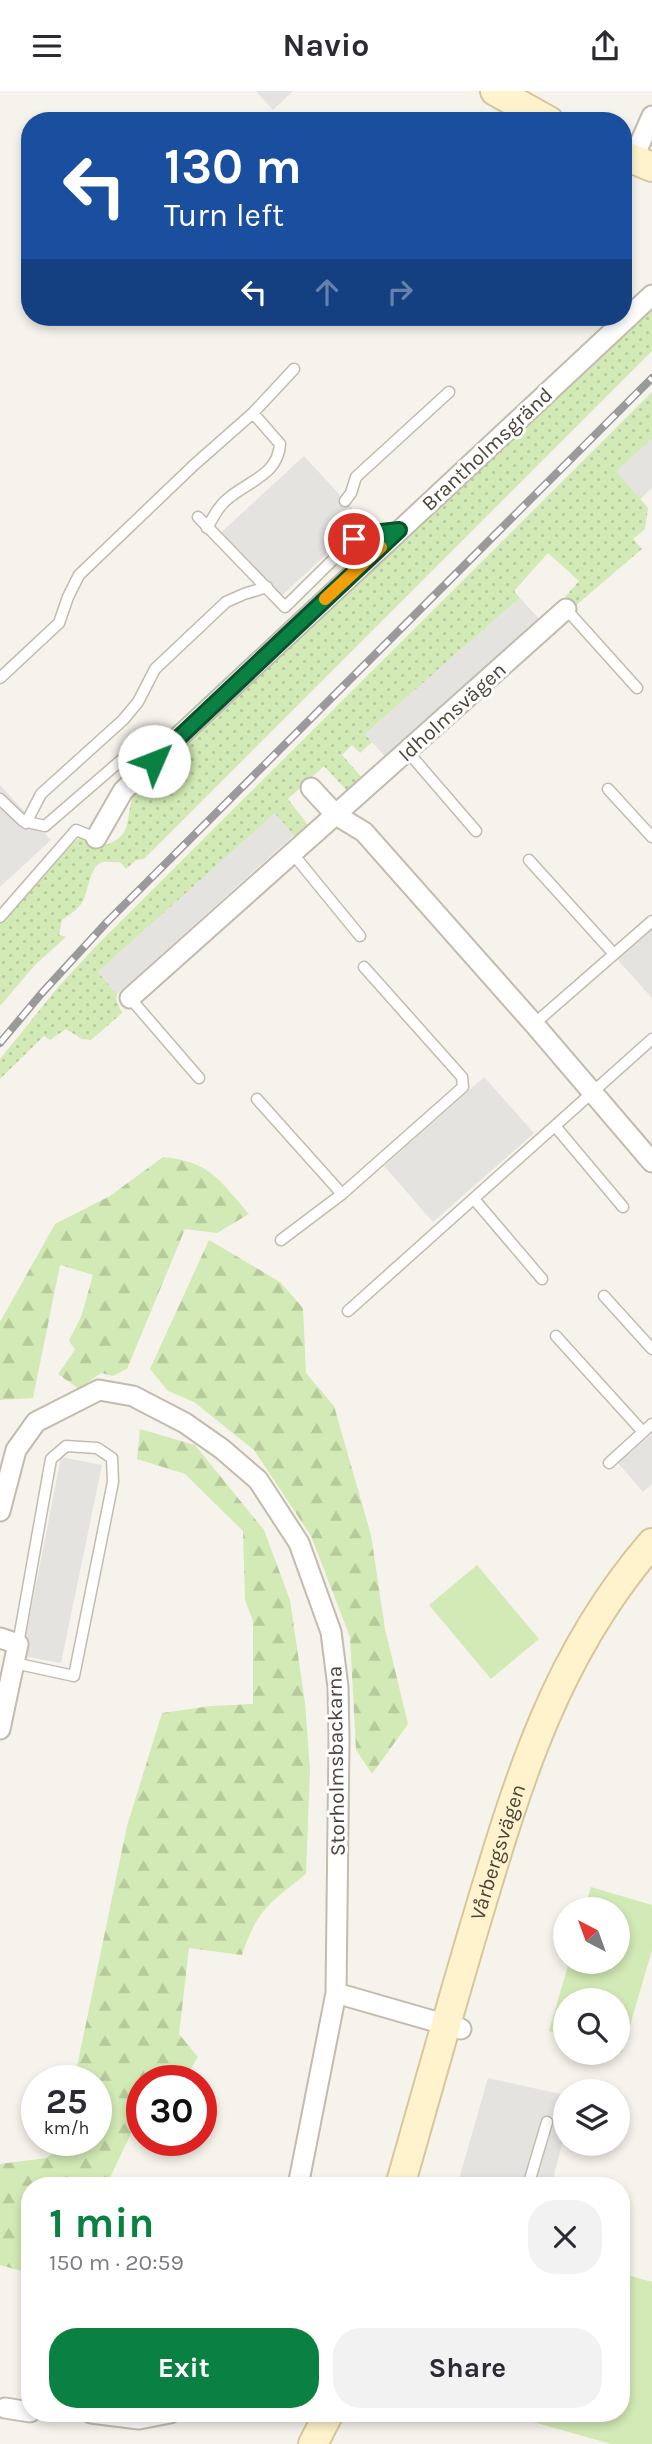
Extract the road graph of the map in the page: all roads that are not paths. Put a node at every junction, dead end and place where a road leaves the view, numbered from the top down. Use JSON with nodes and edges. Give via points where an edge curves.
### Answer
{"nodes":[{"id":1,"x":495,"y":91,"type":"edge"},
{"id":2,"x":534,"y":112,"type":"edge"},
{"id":3,"x":652,"y":116,"type":"edge"},
{"id":4,"x":636,"y":160,"type":"edge"},
{"id":5,"x":652,"y":295,"type":"edge"},
{"id":6,"x":632,"y":314,"type":"edge"},
{"id":7,"x":619,"y":326,"type":"edge"},
{"id":8,"x":294,"y":369,"type":"dead end"},
{"id":9,"x":449,"y":392,"type":"dead end"},
{"id":10,"x":253,"y":413,"type":"junction"},
{"id":11,"x":345,"y":501,"type":"dead end"},
{"id":12,"x":198,"y":517,"type":"dead end"},
{"id":13,"x":207,"y":528,"type":"junction"},
{"id":14,"x":399,"y":530,"type":"junction"},
{"id":15,"x":267,"y":587,"type":"junction"},
{"id":16,"x":566,"y":609,"type":"joint"},
{"id":17,"x":0,"y":678,"type":"edge"},
{"id":18,"x":637,"y":688,"type":"dead end"},
{"id":19,"x":169,"y":746,"type":"junction"},
{"id":20,"x":408,"y":752,"type":"junction"},
{"id":21,"x":312,"y":788,"type":"dead end"},
{"id":22,"x":608,"y":789,"type":"dead end"},
{"id":23,"x":0,"y":799,"type":"edge"},
{"id":24,"x":337,"y":815,"type":"junction"},
{"id":25,"x":26,"y":823,"type":"junction"},
{"id":26,"x":476,"y":831,"type":"dead end"},
{"id":27,"x":652,"y":837,"type":"edge"},
{"id":28,"x":96,"y":838,"type":"joint"},
{"id":29,"x":293,"y":855,"type":"junction"},
{"id":30,"x":529,"y":860,"type":"dead end"},
{"id":31,"x":0,"y":917,"type":"edge"},
{"id":32,"x":652,"y":921,"type":"edge"},
{"id":33,"x":360,"y":936,"type":"dead end"},
{"id":34,"x":614,"y":954,"type":"junction"},
{"id":35,"x":364,"y":967,"type":"dead end"},
{"id":36,"x":130,"y":998,"type":"joint"},
{"id":37,"x":534,"y":1024,"type":"junction"},
{"id":38,"x":652,"y":1039,"type":"edge"},
{"id":39,"x":199,"y":1078,"type":"dead end"},
{"id":40,"x":593,"y":1093,"type":"junction"},
{"id":41,"x":257,"y":1099,"type":"dead end"},
{"id":42,"x":555,"y":1126,"type":"junction"},
{"id":43,"x":652,"y":1162,"type":"edge"},
{"id":44,"x":342,"y":1194,"type":"junction"},
{"id":45,"x":474,"y":1199,"type":"junction"},
{"id":46,"x":623,"y":1207,"type":"dead end"},
{"id":47,"x":281,"y":1240,"type":"dead end"},
{"id":48,"x":542,"y":1279,"type":"dead end"},
{"id":49,"x":604,"y":1296,"type":"dead end"},
{"id":50,"x":348,"y":1311,"type":"dead end"},
{"id":51,"x":556,"y":1336,"type":"dead end"},
{"id":52,"x":652,"y":1349,"type":"edge"},
{"id":53,"x":652,"y":1425,"type":"edge"},
{"id":54,"x":643,"y":1432,"type":"junction"},
{"id":55,"x":608,"y":1463,"type":"dead end"},
{"id":56,"x":0,"y":1511,"type":"edge"},
{"id":57,"x":652,"y":1543,"type":"edge"},
{"id":58,"x":652,"y":1572,"type":"edge"},
{"id":59,"x":10,"y":1648,"type":"edge"},
{"id":60,"x":0,"y":1729,"type":"edge"},
{"id":61,"x":336,"y":1993,"type":"junction"},
{"id":62,"x":453,"y":2027,"type":"junction"},
{"id":63,"x":547,"y":2122,"type":"dead end"},
{"id":64,"x":300,"y":2177,"type":"edge"},
{"id":65,"x":403,"y":2177,"type":"edge"},
{"id":66,"x":417,"y":2177,"type":"edge"},
{"id":67,"x":531,"y":2177,"type":"edge"},
{"id":68,"x":5,"y":2409,"type":"dead end"},
{"id":69,"x":21,"y":2411,"type":"edge"},
{"id":70,"x":324,"y":2422,"type":"edge"},
{"id":71,"x":341,"y":2422,"type":"edge"},
{"id":72,"x":313,"y":2444,"type":"edge"},
{"id":73,"x":331,"y":2444,"type":"edge"}],
"edges":[{"from":1,"to":2,"type":"street"},
{"from":3,"to":4,"type":"street"},
{"from":5,"to":6,"type":"street","name":"Brantholmsgränd"},
{"from":7,"to":14,"type":"street","name":"Brantholmsgränd"},
{"from":8,"to":10,"type":"lane"},
{"from":9,"to":11,"type":"lane","via":[[356,477]]},
{"from":10,"to":13,"type":"lane","via":[[280,444],[279,455],[274,467],[223,503]]},
{"from":10,"to":17,"type":"lane","via":[[79,575],[59,624]]},
{"from":12,"to":13,"type":"lane"},
{"from":13,"to":15,"type":"lane"},
{"from":14,"to":15,"type":"lane","via":[[354,539],[285,607]]},
{"from":14,"to":19,"type":"street","name":"Brantholmsgränd"},
{"from":15,"to":25,"type":"lane","via":[[226,602],[155,669],[123,720],[41,794]]},
{"from":16,"to":18,"type":"lane"},
{"from":16,"to":20,"type":"street","name":"Idholmsvägen"},
{"from":19,"to":25,"type":"lane","via":[[125,755],[45,825]]},
{"from":19,"to":28,"type":"street","name":"Brantholmsgränd","via":[[123,791]]},
{"from":20,"to":24,"type":"street","name":"Idholmsvägen"},
{"from":20,"to":26,"type":"lane"},
{"from":21,"to":24,"type":"street"},
{"from":22,"to":27,"type":"lane"},
{"from":23,"to":25,"type":"lane"},
{"from":24,"to":29,"type":"street","name":"Idholmsvägen"},
{"from":24,"to":37,"type":"street","via":[[364,832]]},
{"from":28,"to":31,"type":"lane","name":"Brantholmsgränd","via":[[76,830]]},
{"from":29,"to":33,"type":"lane"},
{"from":29,"to":36,"type":"street","name":"Idholmsvägen"},
{"from":30,"to":34,"type":"lane"},
{"from":32,"to":34,"type":"lane"},
{"from":34,"to":37,"type":"lane"},
{"from":35,"to":44,"type":"lane","via":[[462,1077],[463,1087]]},
{"from":36,"to":39,"type":"lane"},
{"from":37,"to":40,"type":"street"},
{"from":38,"to":40,"type":"lane"},
{"from":40,"to":42,"type":"lane"},
{"from":40,"to":43,"type":"street"},
{"from":41,"to":44,"type":"lane"},
{"from":42,"to":45,"type":"lane"},
{"from":42,"to":46,"type":"lane"},
{"from":44,"to":47,"type":"lane"},
{"from":45,"to":48,"type":"lane"},
{"from":45,"to":50,"type":"lane"},
{"from":49,"to":52,"type":"lane"},
{"from":51,"to":54,"type":"lane"},
{"from":53,"to":54,"type":"lane"},
{"from":54,"to":55,"type":"lane"},
{"from":56,"to":61,"type":"street","name":"Storholmsbackarna","via":[[16,1450],[36,1422],[99,1390],[133,1396],[185,1423],[258,1480],[299,1543],[331,1632],[339,1740]]},
{"from":57,"to":62,"type":"street","name":"Vårbergsvägen","via":[[580,1643],[542,1722],[512,1800]]},
{"from":58,"to":62,"type":"street","name":"Vårbergsvägen","via":[[594,1653],[549,1741]]},
{"from":59,"to":59,"type":"lane","via":[[74,1676],[113,1482],[112,1458],[97,1448],[66,1446],[51,1459]]},
{"from":59,"to":60,"type":"street"},
{"from":61,"to":62,"type":"street"},
{"from":61,"to":64,"type":"street","name":"Storholmsbackarna"},
{"from":62,"to":65,"type":"street","name":"Vårbergsvägen"},
{"from":62,"to":66,"type":"street","name":"Vårbergsvägen"},
{"from":63,"to":67,"type":"lane"},
{"from":68,"to":69,"type":"street"},
{"from":70,"to":72,"type":"street"},
{"from":71,"to":73,"type":"street"}]}
